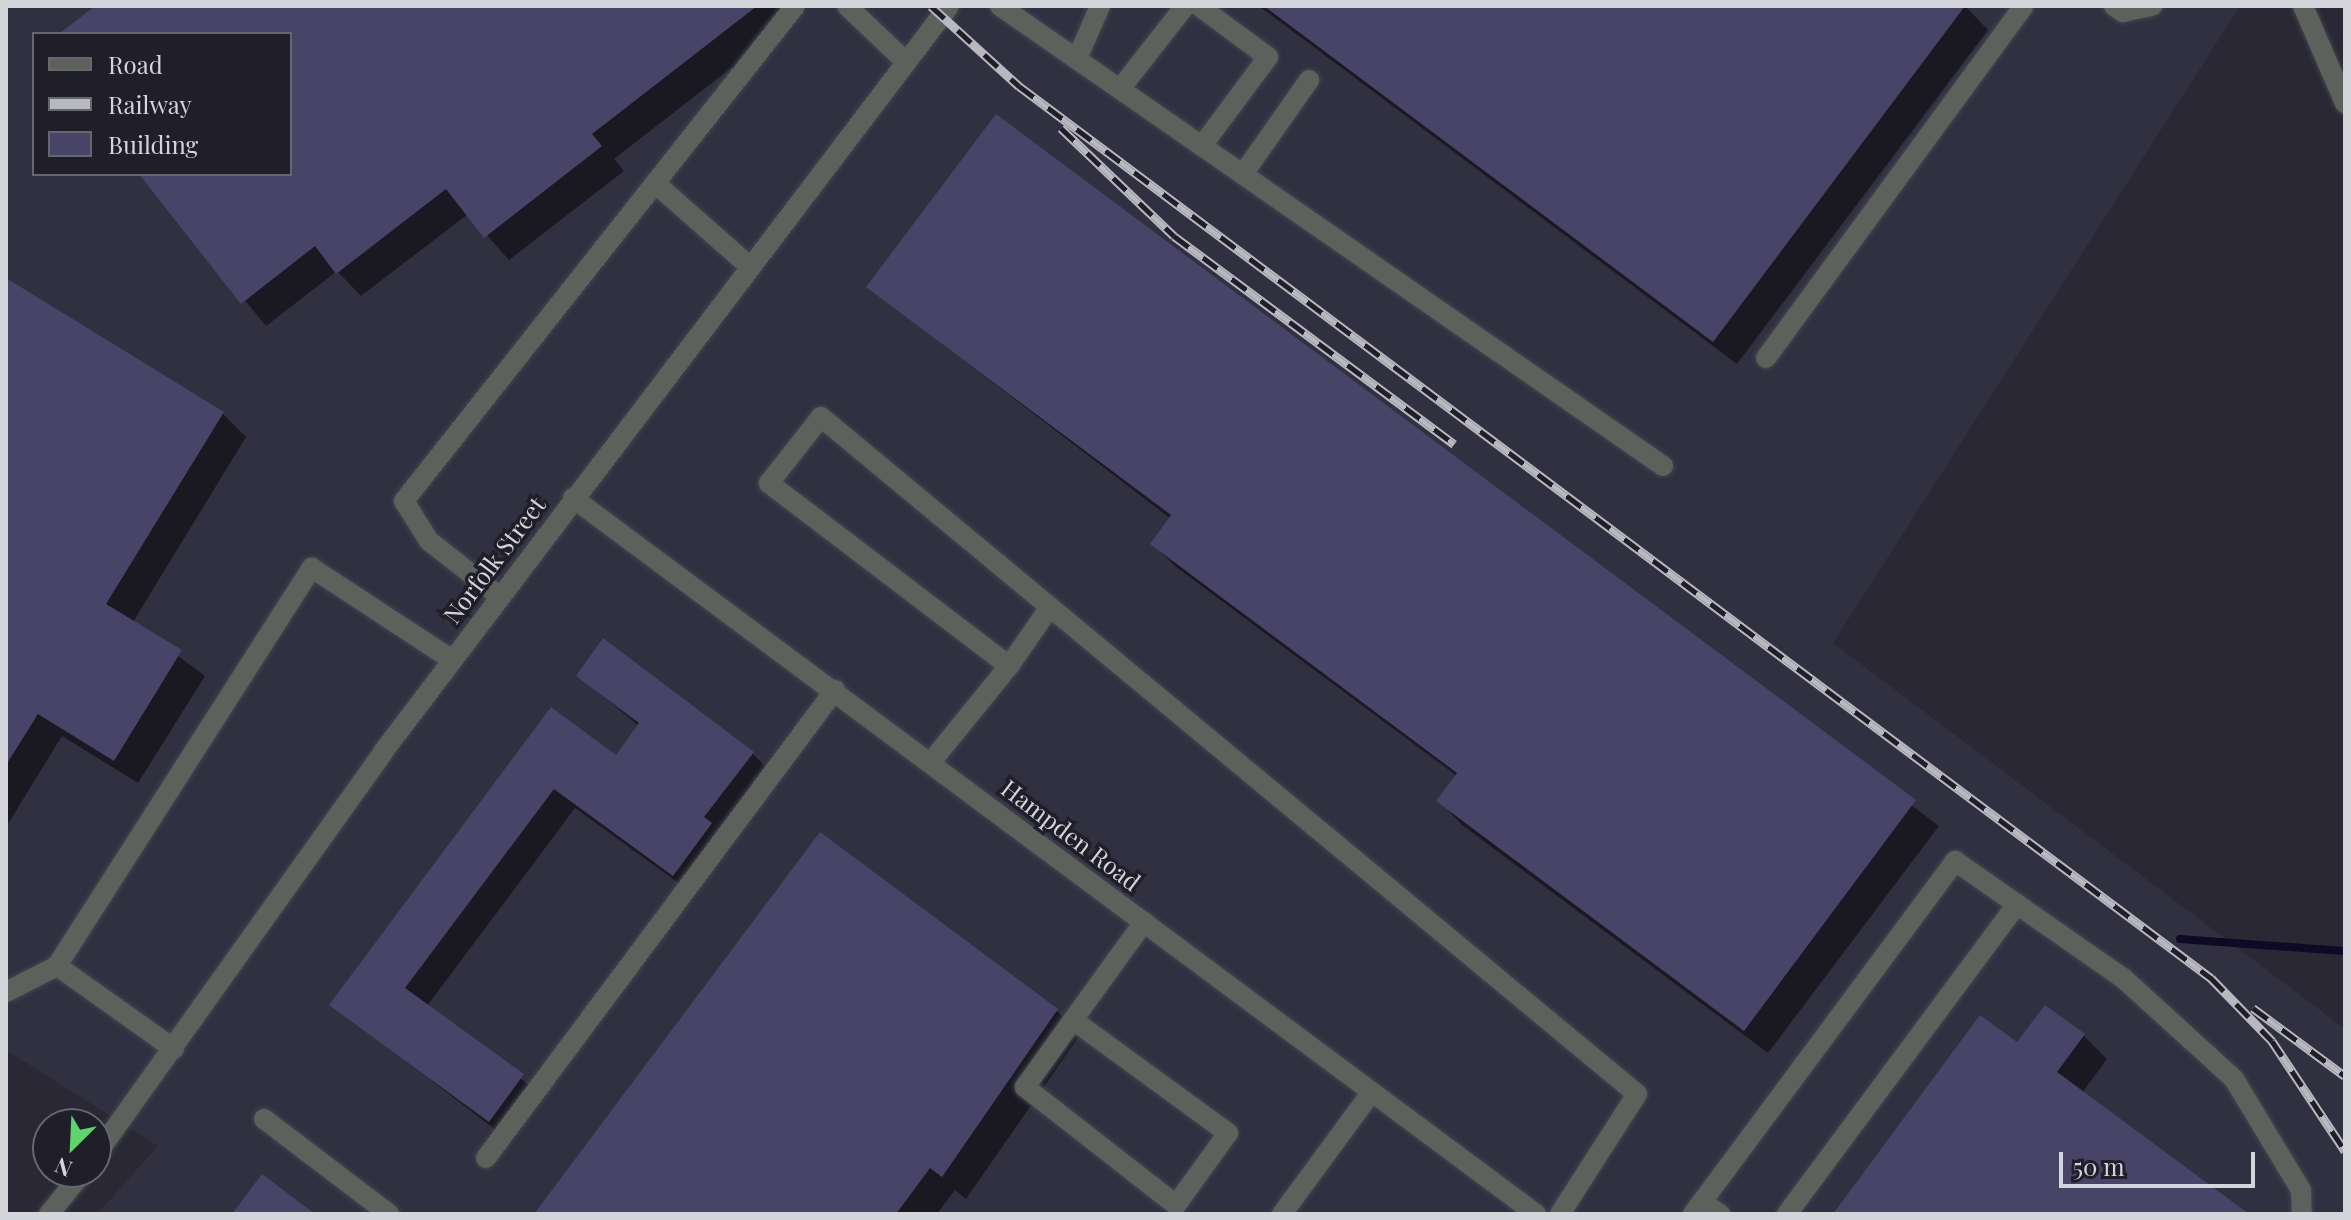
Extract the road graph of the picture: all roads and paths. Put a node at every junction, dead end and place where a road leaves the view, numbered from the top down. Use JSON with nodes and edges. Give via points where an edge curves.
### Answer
{"nodes":[{"id":1,"x":795,"y":6,"type":"edge"},
{"id":2,"x":847,"y":6,"type":"edge"},
{"id":3,"x":949,"y":6,"type":"edge"},
{"id":4,"x":1000,"y":6,"type":"edge"},
{"id":5,"x":1100,"y":6,"type":"edge"},
{"id":6,"x":1185,"y":6,"type":"edge"},
{"id":7,"x":1199,"y":6,"type":"edge"},
{"id":8,"x":2024,"y":6,"type":"edge"},
{"id":9,"x":2114,"y":6,"type":"edge"},
{"id":10,"x":2152,"y":6,"type":"edge"},
{"id":11,"x":2303,"y":6,"type":"edge"},
{"id":12,"x":1077,"y":59,"type":"junction"},
{"id":13,"x":906,"y":62,"type":"junction"},
{"id":14,"x":1309,"y":80,"type":"dead end"},
{"id":15,"x":1120,"y":89,"type":"junction"},
{"id":16,"x":2345,"y":103,"type":"edge"},
{"id":17,"x":1202,"y":146,"type":"junction"},
{"id":18,"x":1243,"y":174,"type":"junction"},
{"id":19,"x":655,"y":183,"type":"junction"},
{"id":20,"x":749,"y":266,"type":"junction"},
{"id":21,"x":1766,"y":358,"type":"dead end"},
{"id":22,"x":1663,"y":466,"type":"dead end"},
{"id":23,"x":573,"y":498,"type":"junction"},
{"id":24,"x":499,"y":596,"type":"junction"},
{"id":25,"x":1050,"y":607,"type":"junction"},
{"id":26,"x":452,"y":660,"type":"junction"},
{"id":27,"x":1009,"y":666,"type":"junction"},
{"id":28,"x":835,"y":690,"type":"junction"},
{"id":29,"x":931,"y":762,"type":"junction"},
{"id":30,"x":2017,"y":904,"type":"junction"},
{"id":31,"x":1144,"y":922,"type":"junction"},
{"id":32,"x":57,"y":966,"type":"junction"},
{"id":33,"x":6,"y":992,"type":"edge"},
{"id":34,"x":1073,"y":1020,"type":"junction"},
{"id":35,"x":174,"y":1049,"type":"junction"},
{"id":36,"x":1371,"y":1093,"type":"junction"},
{"id":37,"x":264,"y":1119,"type":"dead end"},
{"id":38,"x":112,"y":1133,"type":"edge"},
{"id":39,"x":486,"y":1158,"type":"dead end"},
{"id":40,"x":70,"y":1188,"type":"edge"},
{"id":41,"x":1509,"y":1206,"type":"edge"},
{"id":42,"x":1697,"y":1208,"type":"edge"},
{"id":43,"x":49,"y":1214,"type":"edge"},
{"id":44,"x":389,"y":1214,"type":"edge"},
{"id":45,"x":1282,"y":1214,"type":"edge"},
{"id":46,"x":1536,"y":1214,"type":"edge"},
{"id":47,"x":1560,"y":1214,"type":"edge"},
{"id":48,"x":1720,"y":1214,"type":"edge"},
{"id":49,"x":1787,"y":1214,"type":"edge"},
{"id":50,"x":2302,"y":1214,"type":"edge"}],
"edges":[{"from":1,"to":19,"type":"street"},
{"from":2,"to":13,"type":"street"},
{"from":3,"to":13,"type":"street","name":"Norfolk Street"},
{"from":4,"to":12,"type":"street"},
{"from":5,"to":12,"type":"street"},
{"from":6,"to":15,"type":"street"},
{"from":7,"to":17,"type":"street","via":[[1268,57]]},
{"from":8,"to":21,"type":"street"},
{"from":9,"to":10,"type":"street","via":[[2123,12]]},
{"from":11,"to":16,"type":"street"},
{"from":12,"to":15,"type":"street"},
{"from":13,"to":20,"type":"street","name":"Norfolk Street"},
{"from":14,"to":18,"type":"street"},
{"from":15,"to":17,"type":"street"},
{"from":17,"to":18,"type":"street"},
{"from":18,"to":22,"type":"street"},
{"from":19,"to":20,"type":"street"},
{"from":19,"to":24,"type":"street","via":[[404,501],[429,541]]},
{"from":20,"to":23,"type":"street","name":"Norfolk Street"},
{"from":23,"to":24,"type":"street","name":"Norfolk Street"},
{"from":23,"to":28,"type":"street","name":"Hampden Road"},
{"from":24,"to":26,"type":"street","name":"Norfolk Street"},
{"from":25,"to":27,"type":"street"},
{"from":25,"to":27,"type":"street","via":[[821,417],[769,483]]},
{"from":25,"to":47,"type":"street","via":[[1637,1094]]},
{"from":26,"to":32,"type":"street","via":[[312,568]]},
{"from":26,"to":35,"type":"street","name":"Norfolk Street"},
{"from":27,"to":29,"type":"street"},
{"from":28,"to":29,"type":"street","name":"Hampden Road"},
{"from":28,"to":39,"type":"street"},
{"from":29,"to":31,"type":"street","name":"Hampden Road"},
{"from":30,"to":42,"type":"street","via":[[1955,861]]},
{"from":30,"to":49,"type":"street"},
{"from":30,"to":50,"type":"street","via":[[2123,978],[2234,1079],[2301,1190]]},
{"from":31,"to":34,"type":"street"},
{"from":31,"to":36,"type":"street","name":"Hampden Road"},
{"from":32,"to":33,"type":"street"},
{"from":32,"to":35,"type":"street"},
{"from":34,"to":34,"type":"street","via":[[1025,1087],[1176,1205],[1228,1133]]},
{"from":35,"to":38,"type":"street","name":"Norfolk Street"},
{"from":36,"to":41,"type":"street","name":"Hampden Road"},
{"from":36,"to":45,"type":"street"},
{"from":37,"to":44,"type":"street"},
{"from":40,"to":43,"type":"street"},
{"from":41,"to":46,"type":"street","name":"Hampden Road"},
{"from":42,"to":48,"type":"street"}]}
